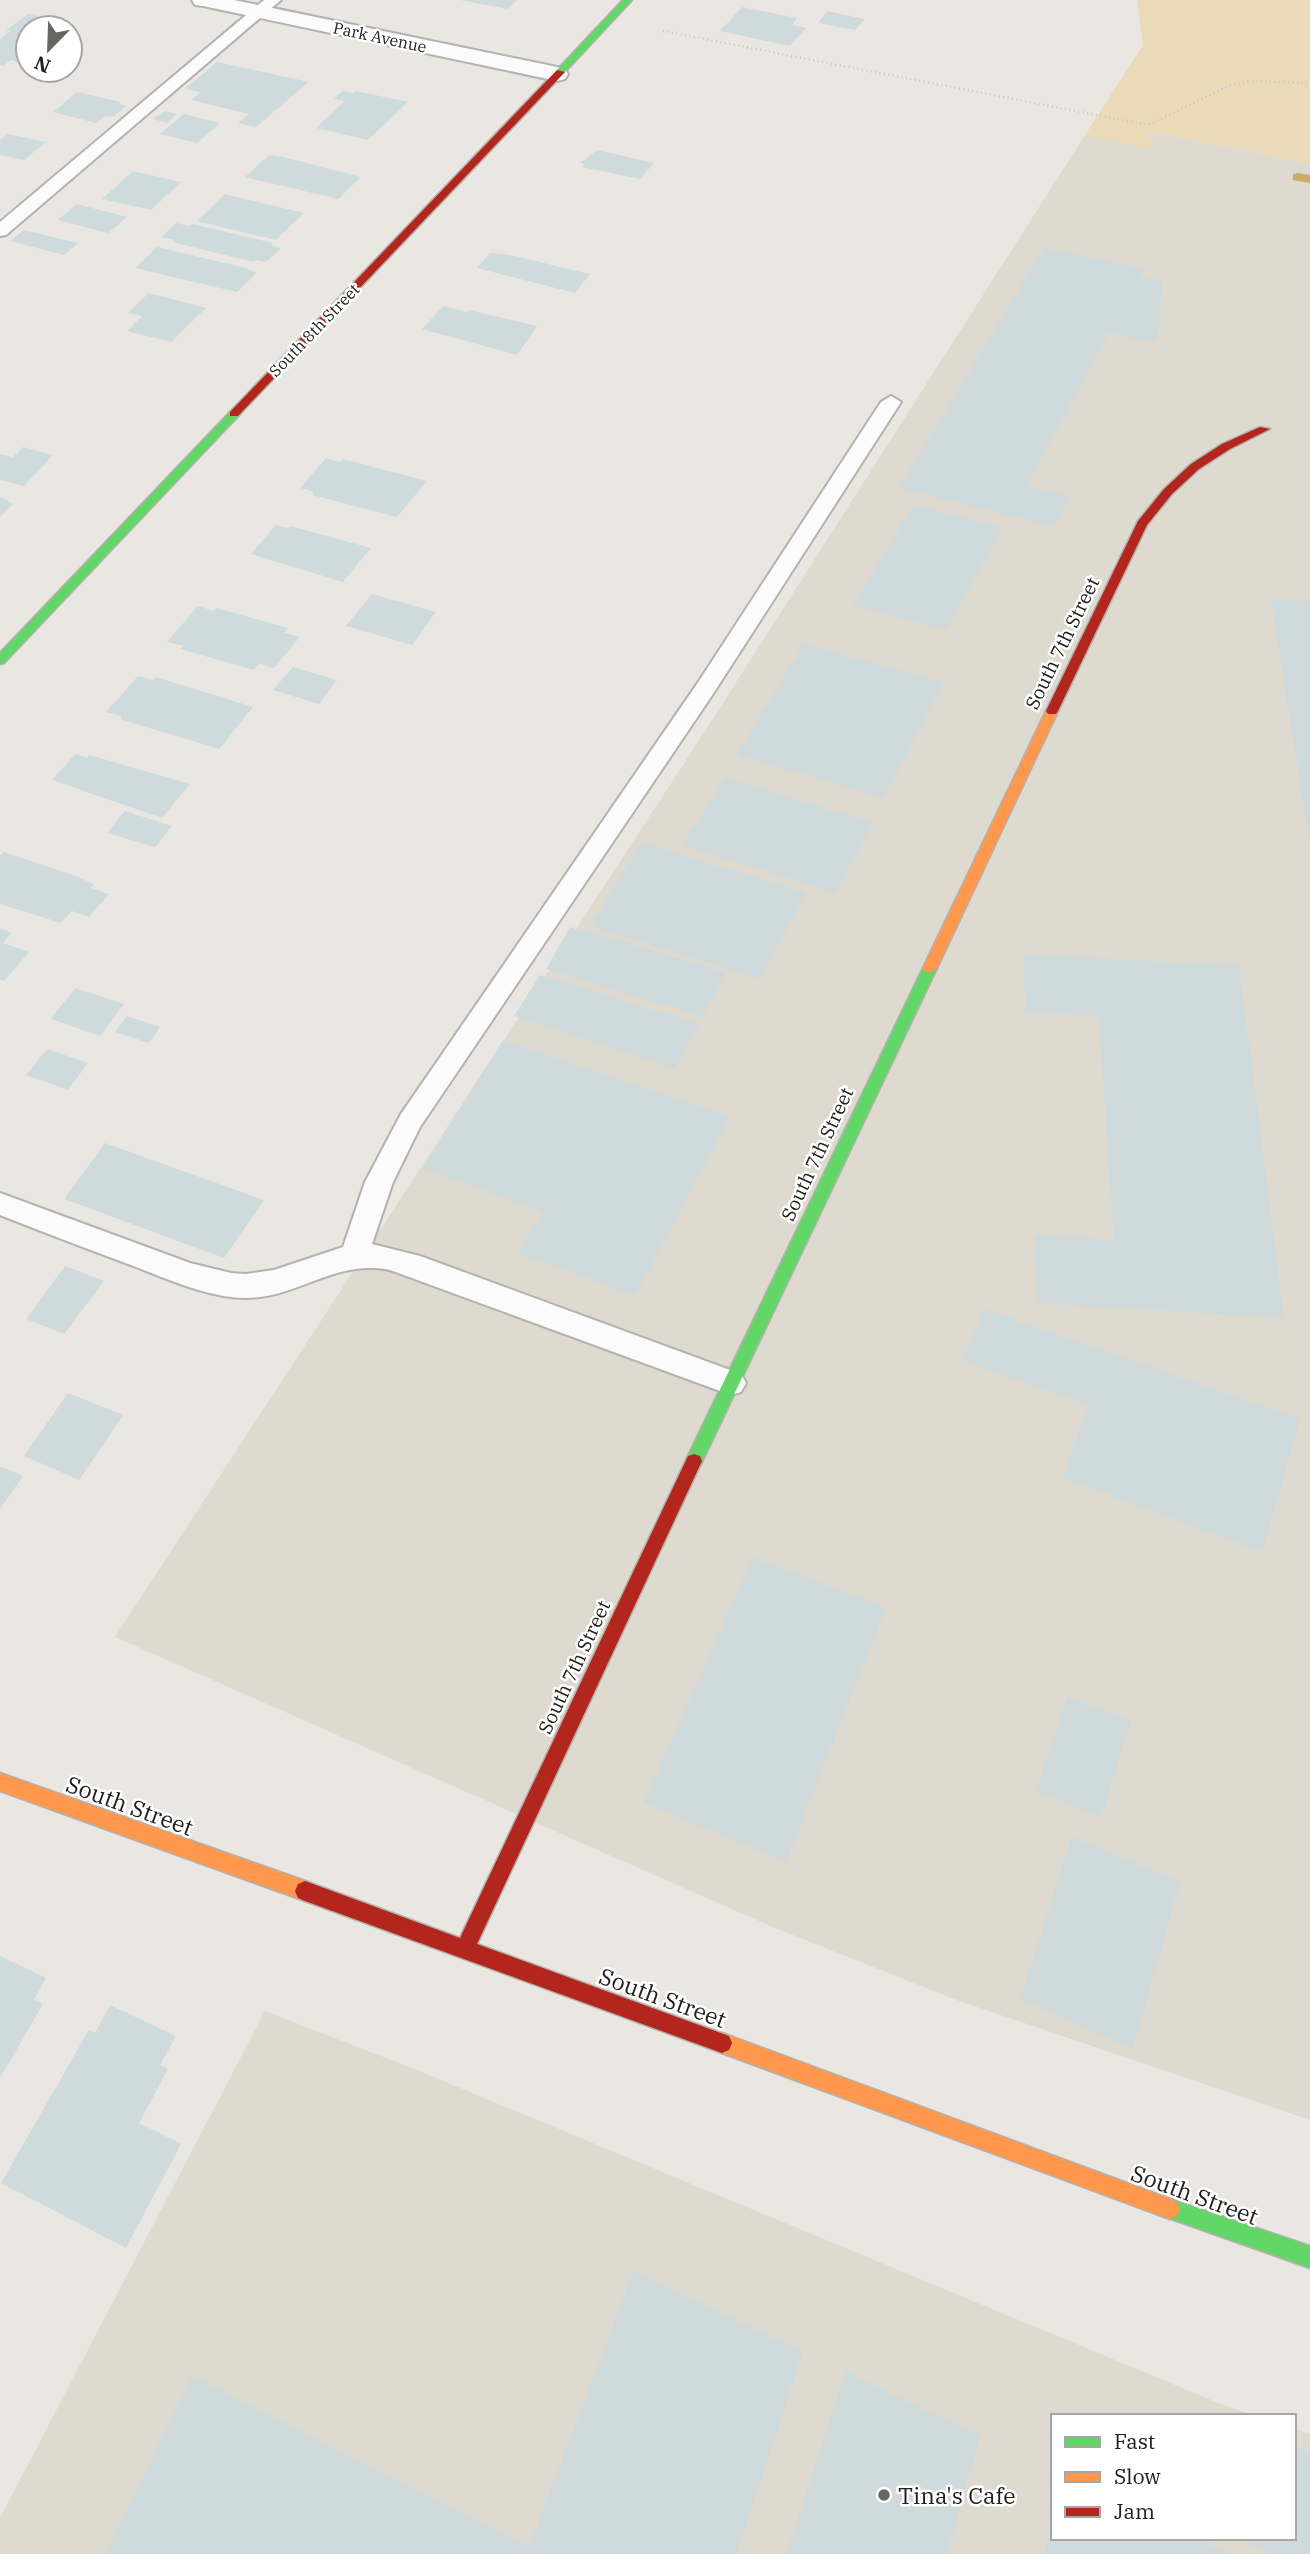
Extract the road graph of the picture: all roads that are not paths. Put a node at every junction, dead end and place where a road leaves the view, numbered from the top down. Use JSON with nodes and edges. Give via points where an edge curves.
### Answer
{"nodes":[{"id":1,"x":203,"y":0,"type":"edge"},
{"id":2,"x":628,"y":0,"type":"edge"},
{"id":3,"x":266,"y":6,"type":"edge"},
{"id":4,"x":557,"y":74,"type":"junction"},
{"id":5,"x":0,"y":230,"type":"edge"},
{"id":6,"x":891,"y":402,"type":"dead end"},
{"id":7,"x":1264,"y":429,"type":"dead end"},
{"id":8,"x":0,"y":660,"type":"edge"},
{"id":9,"x":0,"y":1203,"type":"edge"},
{"id":10,"x":354,"y":1256,"type":"junction"},
{"id":11,"x":731,"y":1383,"type":"junction"},
{"id":12,"x":0,"y":1783,"type":"edge"},
{"id":13,"x":465,"y":1948,"type":"junction"},
{"id":14,"x":1310,"y":2257,"type":"edge"}],
"edges":[{"from":1,"to":3,"type":"street","name":"Park Avenue"},
{"from":2,"to":4,"type":"street","name":"South 8th Street"},
{"from":3,"to":4,"type":"street","name":"Park Avenue"},
{"from":3,"to":5,"type":"lane"},
{"from":4,"to":8,"type":"street","name":"South 8th Street"},
{"from":6,"to":10,"type":"lane","via":[[675,733],[410,1121],[379,1182]]},
{"from":7,"to":11,"type":"street","name":"South 7th Street","via":[[1225,443],[1196,461],[1167,489],[1142,524]]},
{"from":9,"to":10,"type":"lane","via":[[215,1282],[246,1286],[276,1282]]},
{"from":10,"to":11,"type":"lane","via":[[379,1256],[410,1264]]},
{"from":11,"to":13,"type":"street","name":"South 7th Street"},
{"from":12,"to":13,"type":"street","name":"South Street"},
{"from":13,"to":14,"type":"street","name":"South Street","via":[[1239,2235]]}]}
